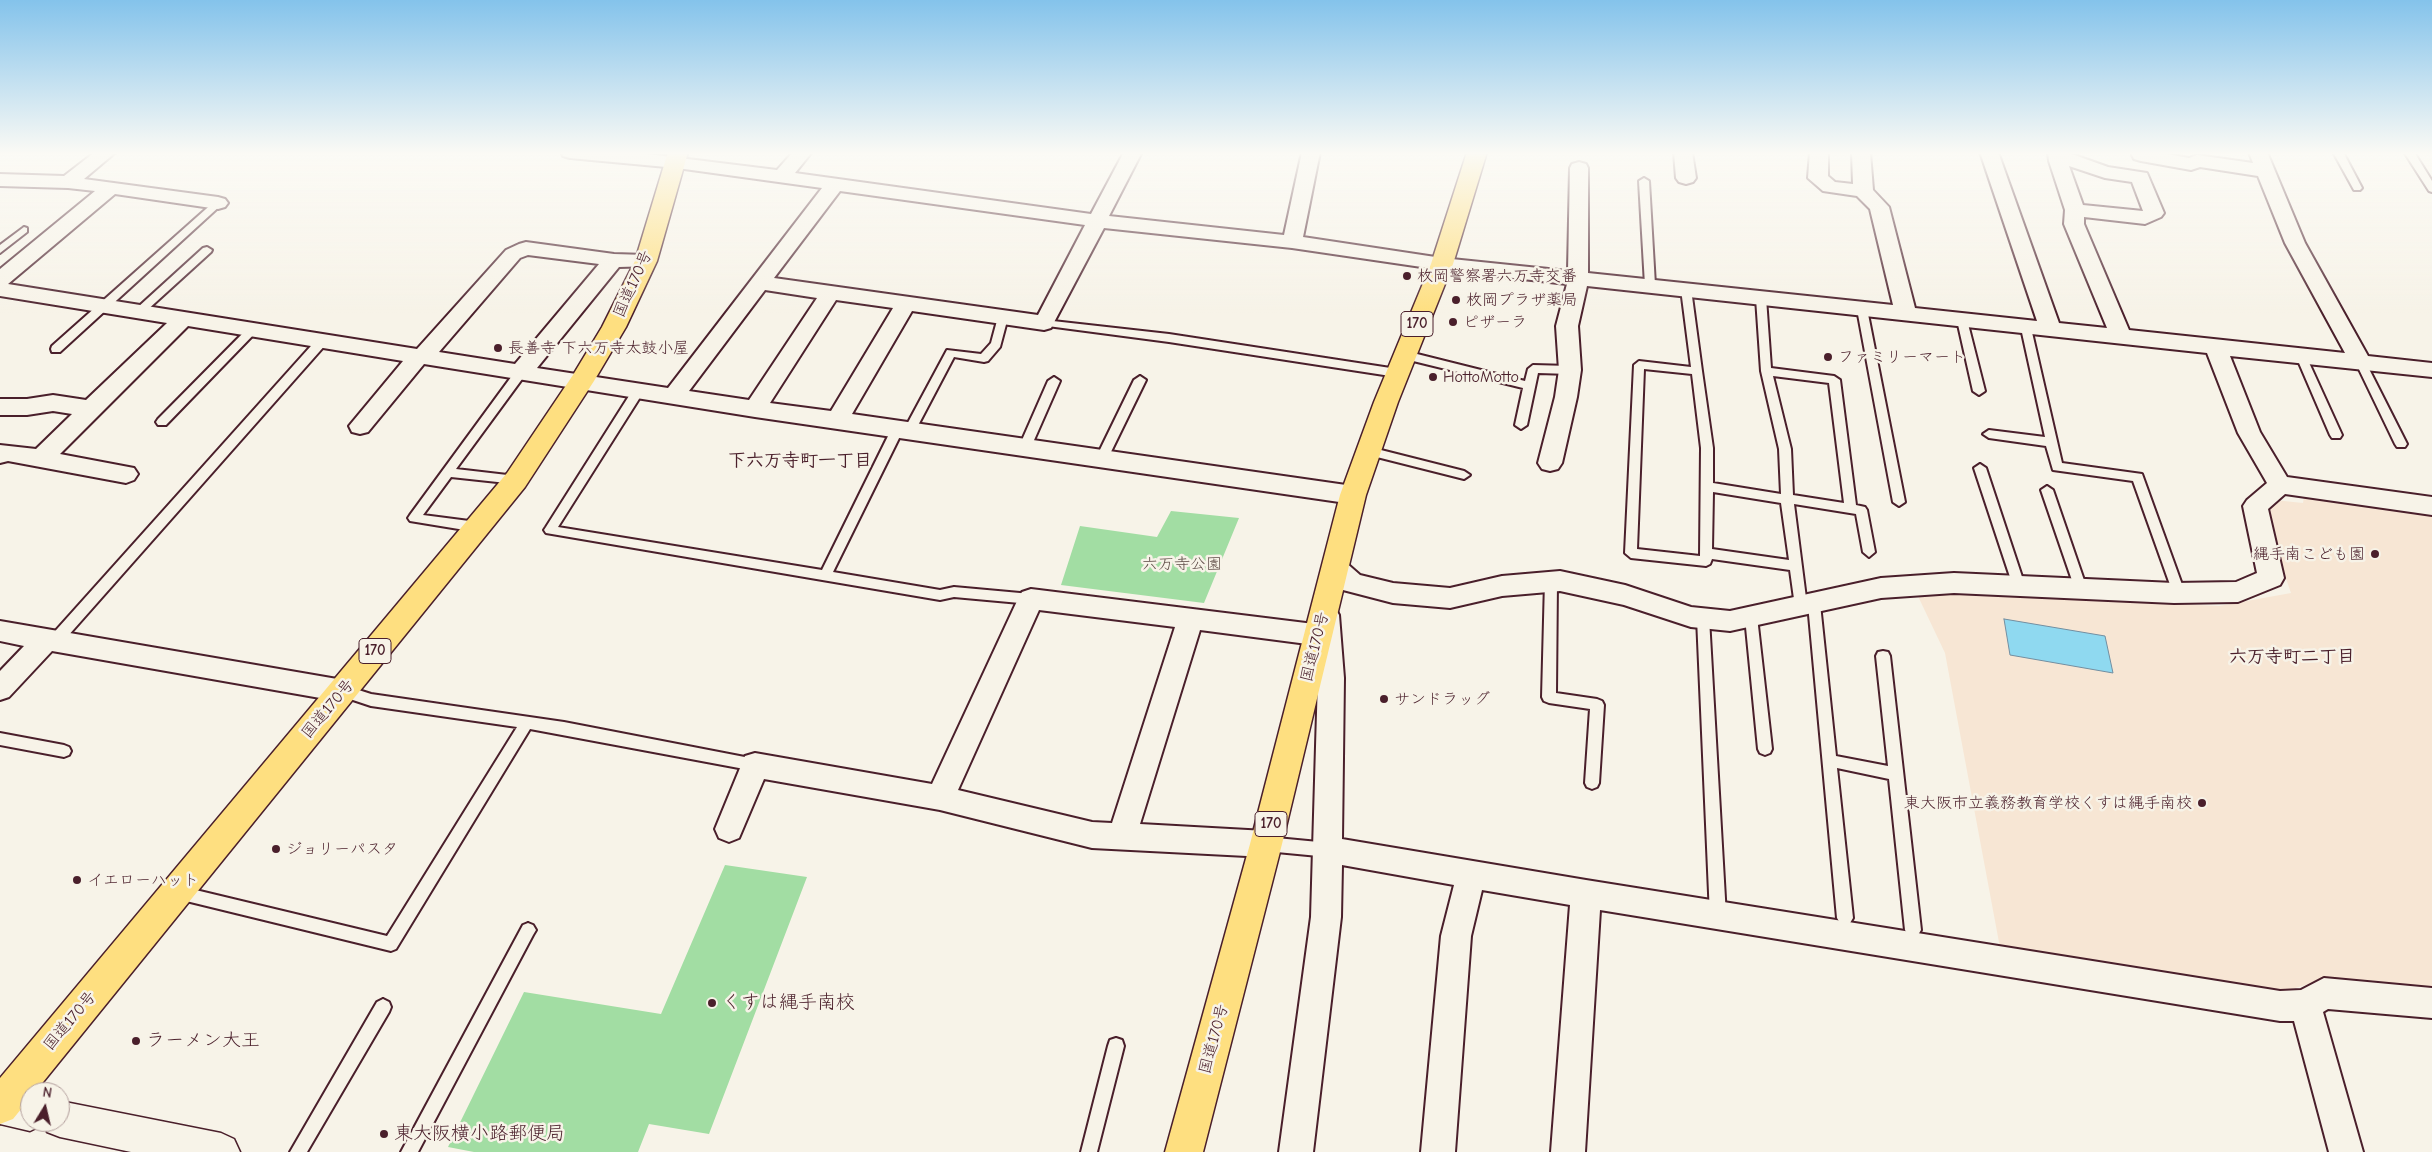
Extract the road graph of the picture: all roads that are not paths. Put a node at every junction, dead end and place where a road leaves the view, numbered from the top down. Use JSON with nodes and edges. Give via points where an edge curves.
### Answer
{"nodes":[{"id":1,"x":89,"y":206,"type":"edge"},
{"id":2,"x":216,"y":206,"type":"edge"},
{"id":3,"x":663,"y":206,"type":"edge"},
{"id":4,"x":818,"y":206,"type":"edge"},
{"id":5,"x":987,"y":206,"type":"edge"},
{"id":6,"x":1107,"y":206,"type":"edge"},
{"id":7,"x":1300,"y":206,"type":"edge"},
{"id":8,"x":1460,"y":206,"type":"edge"},
{"id":9,"x":1579,"y":206,"type":"edge"},
{"id":10,"x":1645,"y":206,"type":"edge"},
{"id":11,"x":1878,"y":206,"type":"edge"},
{"id":12,"x":2008,"y":206,"type":"edge"},
{"id":13,"x":2074,"y":206,"type":"edge"},
{"id":14,"x":2151,"y":206,"type":"edge"},
{"id":15,"x":2280,"y":206,"type":"edge"},
{"id":16,"x":2075,"y":210,"type":"junction"},
{"id":17,"x":1099,"y":221,"type":"junction"},
{"id":18,"x":24,"y":230,"type":"dead end"},
{"id":19,"x":1292,"y":242,"type":"junction"},
{"id":20,"x":0,"y":250,"type":"edge"},
{"id":21,"x":208,"y":250,"type":"dead end"},
{"id":22,"x":614,"y":260,"type":"junction"},
{"id":23,"x":646,"y":261,"type":"junction"},
{"id":24,"x":1442,"y":264,"type":"junction"},
{"id":25,"x":1578,"y":279,"type":"junction"},
{"id":26,"x":0,"y":280,"type":"edge"},
{"id":27,"x":760,"y":283,"type":"junction"},
{"id":28,"x":1650,"y":286,"type":"junction"},
{"id":29,"x":0,"y":289,"type":"edge"},
{"id":30,"x":1686,"y":289,"type":"junction"},
{"id":31,"x":830,"y":293,"type":"junction"},
{"id":32,"x":1761,"y":298,"type":"junction"},
{"id":33,"x":906,"y":304,"type":"junction"},
{"id":34,"x":105,"y":305,"type":"junction"},
{"id":35,"x":1862,"y":309,"type":"junction"},
{"id":36,"x":141,"y":310,"type":"junction"},
{"id":37,"x":1906,"y":314,"type":"junction"},
{"id":38,"x":185,"y":317,"type":"junction"},
{"id":39,"x":1003,"y":318,"type":"junction"},
{"id":40,"x":1962,"y":320,"type":"junction"},
{"id":41,"x":1044,"y":323,"type":"junction"},
{"id":42,"x":254,"y":328,"type":"junction"},
{"id":43,"x":2026,"y":328,"type":"junction"},
{"id":44,"x":2051,"y":330,"type":"junction"},
{"id":45,"x":2122,"y":338,"type":"junction"},
{"id":46,"x":322,"y":340,"type":"junction"},
{"id":47,"x":2216,"y":348,"type":"junction"},
{"id":48,"x":56,"y":349,"type":"dead end"},
{"id":49,"x":422,"y":356,"type":"junction"},
{"id":50,"x":2301,"y":356,"type":"junction"},
{"id":51,"x":2361,"y":363,"type":"junction"},
{"id":52,"x":1401,"y":364,"type":"junction"},
{"id":53,"x":1570,"y":370,"type":"junction"},
{"id":54,"x":2432,"y":370,"type":"edge"},
{"id":55,"x":1697,"y":371,"type":"junction"},
{"id":56,"x":1766,"y":371,"type":"junction"},
{"id":57,"x":521,"y":372,"type":"junction"},
{"id":58,"x":1140,"y":380,"type":"dead end"},
{"id":59,"x":582,"y":381,"type":"junction"},
{"id":60,"x":1054,"y":381,"type":"dead end"},
{"id":61,"x":1530,"y":386,"type":"junction"},
{"id":62,"x":638,"y":391,"type":"junction"},
{"id":63,"x":1979,"y":391,"type":"dead end"},
{"id":64,"x":673,"y":397,"type":"junction"},
{"id":65,"x":0,"y":406,"type":"edge"},
{"id":66,"x":755,"y":408,"type":"junction"},
{"id":67,"x":91,"y":409,"type":"junction"},
{"id":68,"x":837,"y":420,"type":"junction"},
{"id":69,"x":162,"y":422,"type":"dead end"},
{"id":70,"x":1521,"y":425,"type":"dead end"},
{"id":71,"x":360,"y":426,"type":"dead end"},
{"id":72,"x":904,"y":429,"type":"junction"},
{"id":73,"x":1989,"y":434,"type":"dead end"},
{"id":74,"x":2336,"y":435,"type":"dead end"},
{"id":75,"x":2051,"y":442,"type":"junction"},
{"id":76,"x":2401,"y":444,"type":"dead end"},
{"id":77,"x":1025,"y":447,"type":"junction"},
{"id":78,"x":1369,"y":451,"type":"junction"},
{"id":79,"x":0,"y":455,"type":"edge"},
{"id":80,"x":41,"y":458,"type":"junction"},
{"id":81,"x":1102,"y":458,"type":"junction"},
{"id":82,"x":1550,"y":463,"type":"dead end"},
{"id":83,"x":1980,"y":468,"type":"dead end"},
{"id":84,"x":448,"y":472,"type":"junction"},
{"id":85,"x":126,"y":474,"type":"dead end"},
{"id":86,"x":1464,"y":475,"type":"dead end"},
{"id":87,"x":516,"y":480,"type":"junction"},
{"id":88,"x":2280,"y":485,"type":"junction"},
{"id":89,"x":1706,"y":487,"type":"junction"},
{"id":90,"x":2047,"y":490,"type":"dead end"},
{"id":91,"x":1354,"y":495,"type":"junction"},
{"id":92,"x":1787,"y":499,"type":"junction"},
{"id":93,"x":1898,"y":502,"type":"dead end"},
{"id":94,"x":2432,"y":506,"type":"edge"},
{"id":95,"x":1851,"y":509,"type":"junction"},
{"id":96,"x":477,"y":527,"type":"junction"},
{"id":97,"x":1869,"y":552,"type":"dead end"},
{"id":98,"x":1706,"y":553,"type":"junction"},
{"id":99,"x":1796,"y":566,"type":"junction"},
{"id":100,"x":1335,"y":568,"type":"junction"},
{"id":101,"x":825,"y":576,"type":"junction"},
{"id":102,"x":1552,"y":581,"type":"junction"},
{"id":103,"x":2019,"y":586,"type":"junction"},
{"id":104,"x":2081,"y":589,"type":"junction"},
{"id":105,"x":2179,"y":593,"type":"junction"},
{"id":106,"x":1031,"y":599,"type":"junction"},
{"id":107,"x":1808,"y":605,"type":"junction"},
{"id":108,"x":1750,"y":617,"type":"junction"},
{"id":109,"x":1702,"y":618,"type":"junction"},
{"id":110,"x":1191,"y":619,"type":"junction"},
{"id":111,"x":1322,"y":621,"type":"junction"},
{"id":112,"x":0,"y":631,"type":"edge"},
{"id":113,"x":50,"y":641,"type":"junction"},
{"id":114,"x":1883,"y":656,"type":"dead end"},
{"id":115,"x":0,"y":689,"type":"edge"},
{"id":116,"x":343,"y":691,"type":"junction"},
{"id":117,"x":527,"y":722,"type":"junction"},
{"id":118,"x":0,"y":739,"type":"edge"},
{"id":119,"x":1765,"y":749,"type":"dead end"},
{"id":120,"x":64,"y":751,"type":"dead end"},
{"id":121,"x":1830,"y":761,"type":"junction"},
{"id":122,"x":755,"y":765,"type":"junction"},
{"id":123,"x":1897,"y":774,"type":"junction"},
{"id":124,"x":1592,"y":783,"type":"dead end"},
{"id":125,"x":940,"y":798,"type":"junction"},
{"id":126,"x":729,"y":828,"type":"dead end"},
{"id":127,"x":1122,"y":836,"type":"junction"},
{"id":128,"x":1266,"y":844,"type":"junction"},
{"id":129,"x":1329,"y":850,"type":"junction"},
{"id":130,"x":1471,"y":874,"type":"junction"},
{"id":131,"x":176,"y":892,"type":"junction"},
{"id":132,"x":1586,"y":894,"type":"junction"},
{"id":133,"x":1718,"y":916,"type":"junction"},
{"id":134,"x":1845,"y":918,"type":"dead end"},
{"id":135,"x":528,"y":930,"type":"dead end"},
{"id":136,"x":1913,"y":930,"type":"dead end"},
{"id":137,"x":2432,"y":1003,"type":"edge"},
{"id":138,"x":2305,"y":1005,"type":"junction"},
{"id":139,"x":383,"y":1007,"type":"dead end"},
{"id":140,"x":1116,"y":1046,"type":"dead end"},
{"id":141,"x":0,"y":1106,"type":"edge"},
{"id":142,"x":20,"y":1111,"type":"edge"},
{"id":143,"x":70,"y":1122,"type":"edge"},
{"id":144,"x":171,"y":1148,"type":"edge"},
{"id":145,"x":221,"y":1152,"type":"edge"},
{"id":146,"x":298,"y":1152,"type":"edge"},
{"id":147,"x":409,"y":1152,"type":"edge"},
{"id":148,"x":1089,"y":1152,"type":"edge"},
{"id":149,"x":1184,"y":1152,"type":"edge"},
{"id":150,"x":1296,"y":1152,"type":"edge"},
{"id":151,"x":1438,"y":1152,"type":"edge"},
{"id":152,"x":1568,"y":1152,"type":"edge"},
{"id":153,"x":2346,"y":1152,"type":"edge"}],
"edges":[{"from":1,"to":26,"type":"street"},
{"from":2,"to":34,"type":"lane"},
{"from":3,"to":23,"type":"highway","name":"国道170号","number":"170"},
{"from":4,"to":27,"type":"street"},
{"from":5,"to":17,"type":"street"},
{"from":6,"to":17,"type":"street"},
{"from":7,"to":19,"type":"street"},
{"from":8,"to":24,"type":"highway","name":"国道170号","number":"170"},
{"from":9,"to":25,"type":"street"},
{"from":10,"to":28,"type":"lane"},
{"from":11,"to":37,"type":"street"},
{"from":12,"to":44,"type":"street"},
{"from":13,"to":16,"type":"street"},
{"from":14,"to":16,"type":"street","via":[[2154,213],[2145,218]]},
{"from":15,"to":51,"type":"street","via":[[2295,243]]},
{"from":16,"to":45,"type":"street","via":[[2074,224]]},
{"from":17,"to":19,"type":"street"},
{"from":17,"to":41,"type":"street"},
{"from":18,"to":20,"type":"lane"},
{"from":19,"to":24,"type":"street"},
{"from":21,"to":36,"type":"lane"},
{"from":22,"to":23,"type":"street"},
{"from":22,"to":49,"type":"street","via":[[526,248],[513,254]]},
{"from":22,"to":57,"type":"street"},
{"from":23,"to":59,"type":"highway","name":"国道170号","number":"170","via":[[614,327]]},
{"from":24,"to":25,"type":"street"},
{"from":24,"to":52,"type":"highway","name":"国道170号","number":"170"},
{"from":25,"to":28,"type":"street"},
{"from":25,"to":53,"type":"street","via":[[1568,326]]},
{"from":27,"to":31,"type":"street"},
{"from":27,"to":64,"type":"street"},
{"from":28,"to":30,"type":"street"},
{"from":29,"to":34,"type":"street"},
{"from":30,"to":32,"type":"street"},
{"from":30,"to":55,"type":"lane"},
{"from":31,"to":33,"type":"street"},
{"from":31,"to":66,"type":"street"},
{"from":32,"to":35,"type":"street"},
{"from":32,"to":56,"type":"lane"},
{"from":33,"to":39,"type":"street"},
{"from":33,"to":68,"type":"street"},
{"from":34,"to":36,"type":"street"},
{"from":34,"to":48,"type":"lane"},
{"from":35,"to":37,"type":"street"},
{"from":35,"to":93,"type":"lane"},
{"from":36,"to":38,"type":"street"},
{"from":37,"to":40,"type":"street"},
{"from":38,"to":42,"type":"street"},
{"from":38,"to":67,"type":"street"},
{"from":39,"to":41,"type":"street"},
{"from":39,"to":72,"type":"lane","via":[[996,344],[984,358],[951,353]]},
{"from":40,"to":43,"type":"street"},
{"from":40,"to":63,"type":"lane"},
{"from":41,"to":52,"type":"lane"},
{"from":42,"to":46,"type":"street"},
{"from":42,"to":69,"type":"lane"},
{"from":43,"to":44,"type":"street"},
{"from":43,"to":75,"type":"lane"},
{"from":44,"to":45,"type":"street"},
{"from":45,"to":47,"type":"street"},
{"from":46,"to":49,"type":"street"},
{"from":46,"to":113,"type":"lane"},
{"from":47,"to":50,"type":"street"},
{"from":47,"to":88,"type":"street","via":[[2249,433]]},
{"from":49,"to":57,"type":"street"},
{"from":49,"to":71,"type":"street"},
{"from":50,"to":51,"type":"street"},
{"from":50,"to":74,"type":"lane"},
{"from":51,"to":54,"type":"street"},
{"from":51,"to":76,"type":"lane"},
{"from":52,"to":61,"type":"lane"},
{"from":52,"to":78,"type":"highway","name":"国道170号","number":"170"},
{"from":53,"to":61,"type":"lane","via":[[1533,369]]},
{"from":53,"to":82,"type":"street"},
{"from":55,"to":89,"type":"lane","via":[[1707,448]]},
{"from":55,"to":98,"type":"lane","via":[[1639,365],[1631,553],[1706,562]]},
{"from":56,"to":92,"type":"lane","via":[[1786,449]]},
{"from":56,"to":95,"type":"lane","via":[[1834,380]]},
{"from":57,"to":59,"type":"street"},
{"from":57,"to":84,"type":"lane"},
{"from":58,"to":81,"type":"lane"},
{"from":59,"to":62,"type":"street"},
{"from":59,"to":87,"type":"highway","name":"国道170号","number":"170"},
{"from":60,"to":77,"type":"lane"},
{"from":61,"to":70,"type":"lane"},
{"from":62,"to":64,"type":"street"},
{"from":62,"to":101,"type":"lane","via":[[550,530]]},
{"from":64,"to":66,"type":"street"},
{"from":65,"to":67,"type":"street","via":[[27,407],[53,403]]},
{"from":66,"to":68,"type":"street"},
{"from":67,"to":80,"type":"street"},
{"from":68,"to":72,"type":"street"},
{"from":72,"to":77,"type":"street"},
{"from":72,"to":101,"type":"lane"},
{"from":73,"to":75,"type":"lane"},
{"from":75,"to":105,"type":"lane","via":[[2056,467],[2138,476]]},
{"from":77,"to":81,"type":"street"},
{"from":78,"to":86,"type":"lane"},
{"from":78,"to":91,"type":"highway","name":"国道170号","number":"170"},
{"from":79,"to":80,"type":"street","via":[[4,452]]},
{"from":80,"to":85,"type":"street"},
{"from":81,"to":91,"type":"street"},
{"from":83,"to":103,"type":"lane"},
{"from":84,"to":87,"type":"lane"},
{"from":84,"to":96,"type":"lane","via":[[414,518]]},
{"from":87,"to":96,"type":"highway","name":"国道170号","number":"170"},
{"from":88,"to":94,"type":"street"},
{"from":88,"to":105,"type":"street","via":[[2255,506],[2272,578],[2238,592]]},
{"from":89,"to":92,"type":"lane"},
{"from":89,"to":98,"type":"lane"},
{"from":90,"to":104,"type":"lane"},
{"from":91,"to":100,"type":"highway","name":"国道170号","number":"170"},
{"from":92,"to":95,"type":"lane"},
{"from":92,"to":99,"type":"lane"},
{"from":95,"to":97,"type":"lane","via":[[1862,510]]},
{"from":96,"to":116,"type":"highway","name":"国道170号","number":"170"},
{"from":98,"to":99,"type":"lane"},
{"from":99,"to":107,"type":"lane"},
{"from":100,"to":102,"type":"street","via":[[1352,582],[1368,587],[1392,593],[1450,598],[1502,586]]},
{"from":100,"to":111,"type":"highway","name":"国道170号","number":"170"},
{"from":101,"to":106,"type":"lane","via":[[940,595],[954,592]]},
{"from":102,"to":109,"type":"street","via":[[1625,595]]},
{"from":102,"to":124,"type":"lane","via":[[1549,697],[1597,705]]},
{"from":103,"to":104,"type":"street"},
{"from":103,"to":107,"type":"street","via":[[1954,583],[1881,588]]},
{"from":104,"to":105,"type":"street"},
{"from":106,"to":110,"type":"street"},
{"from":106,"to":125,"type":"street"},
{"from":107,"to":108,"type":"street"},
{"from":107,"to":121,"type":"lane"},
{"from":108,"to":109,"type":"street","via":[[1730,621]]},
{"from":108,"to":119,"type":"lane"},
{"from":109,"to":133,"type":"lane"},
{"from":110,"to":111,"type":"street"},
{"from":110,"to":127,"type":"street"},
{"from":111,"to":128,"type":"highway","name":"国道170号","number":"170"},
{"from":111,"to":129,"type":"street","via":[[1331,678]]},
{"from":112,"to":113,"type":"street"},
{"from":113,"to":115,"type":"street"},
{"from":113,"to":116,"type":"street"},
{"from":114,"to":123,"type":"lane"},
{"from":116,"to":117,"type":"lane","via":[[371,700]]},
{"from":116,"to":131,"type":"highway","name":"国道170号","number":"170"},
{"from":117,"to":122,"type":"lane"},
{"from":117,"to":131,"type":"lane","via":[[391,944]]},
{"from":118,"to":120,"type":"lane"},
{"from":121,"to":123,"type":"lane"},
{"from":121,"to":134,"type":"lane"},
{"from":122,"to":125,"type":"street"},
{"from":122,"to":126,"type":"street"},
{"from":123,"to":136,"type":"lane"},
{"from":125,"to":127,"type":"street","via":[[1092,835]]},
{"from":127,"to":128,"type":"street"},
{"from":128,"to":129,"type":"lane"},
{"from":128,"to":149,"type":"highway","name":"国道170号","number":"170"},
{"from":129,"to":130,"type":"street"},
{"from":129,"to":150,"type":"street","via":[[1326,917]]},
{"from":130,"to":132,"type":"street"},
{"from":130,"to":151,"type":"street","via":[[1456,936]]},
{"from":131,"to":141,"type":"highway","name":"国道170号","number":"170"},
{"from":132,"to":133,"type":"street"},
{"from":132,"to":152,"type":"street"},
{"from":133,"to":138,"type":"street","via":[[2280,1006]]},
{"from":135,"to":147,"type":"lane"},
{"from":137,"to":138,"type":"street","via":[[2324,993]]},
{"from":138,"to":153,"type":"street"},
{"from":139,"to":146,"type":"lane"},
{"from":140,"to":148,"type":"lane"},
{"from":141,"to":142,"type":"street"},
{"from":143,"to":144,"type":"street"},
{"from":144,"to":145,"type":"street"}]}
